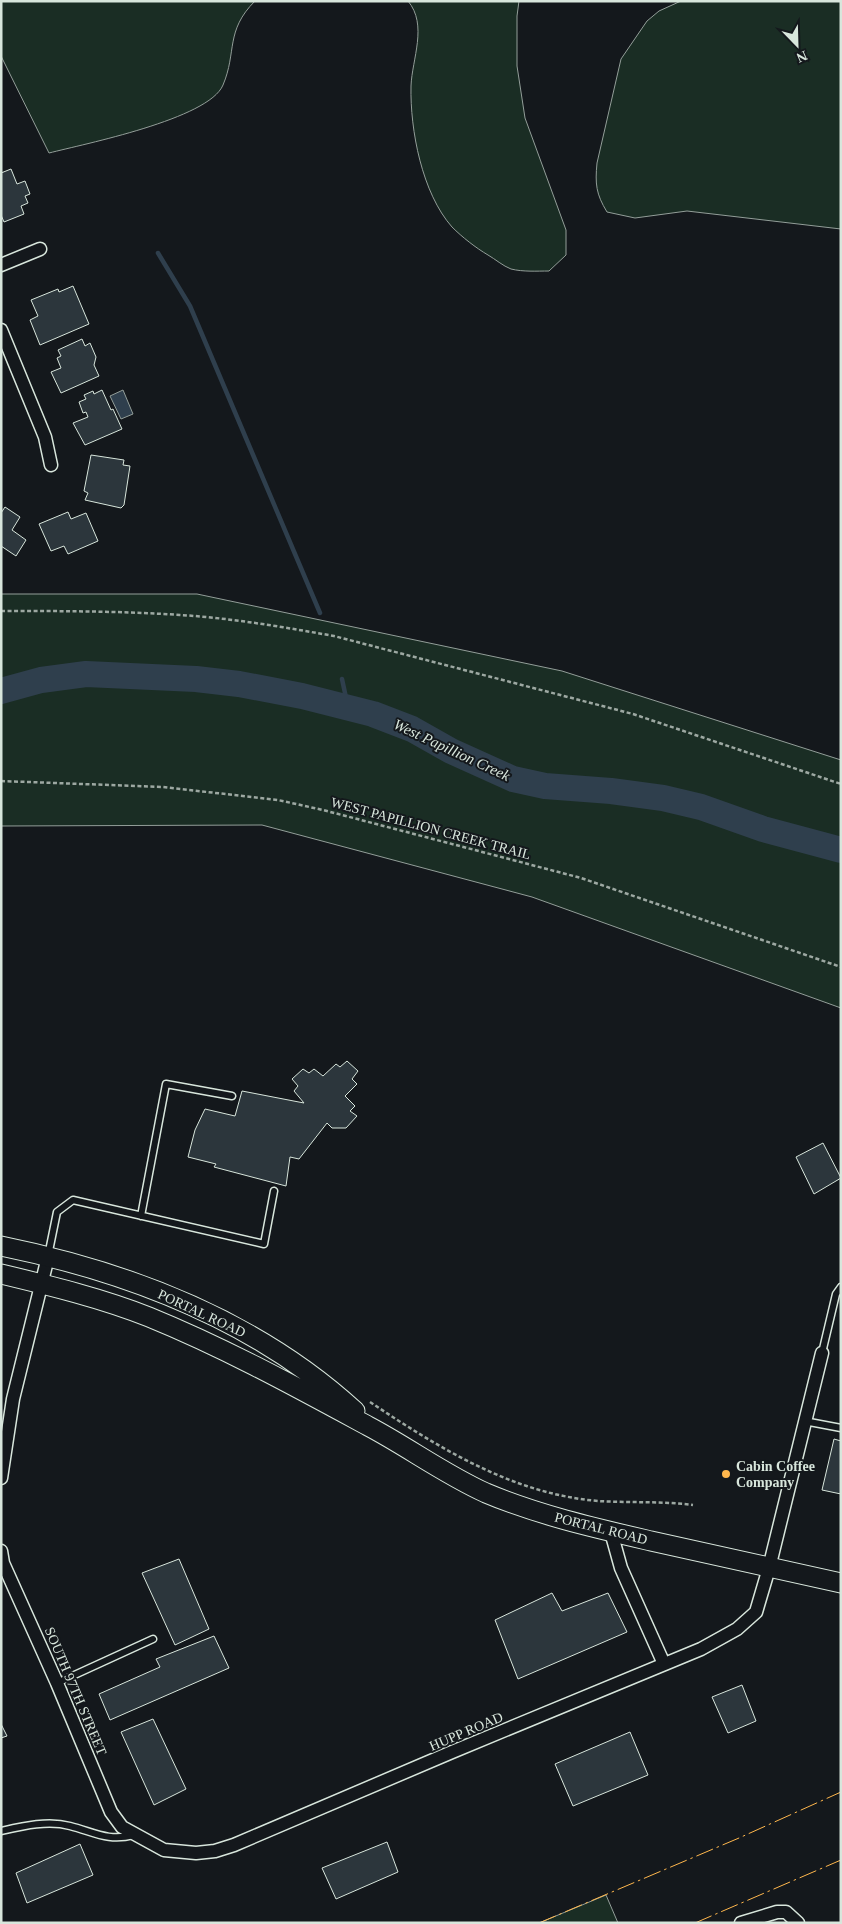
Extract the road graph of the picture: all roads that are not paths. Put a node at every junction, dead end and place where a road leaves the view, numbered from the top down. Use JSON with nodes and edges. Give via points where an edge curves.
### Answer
{"nodes":[{"id":1,"x":40,"y":249,"type":"dead end"},
{"id":2,"x":1,"y":265,"type":"edge"},
{"id":3,"x":1,"y":330,"type":"edge"},
{"id":4,"x":51,"y":465,"type":"dead end"},
{"id":5,"x":232,"y":1096,"type":"dead end"},
{"id":6,"x":274,"y":1191,"type":"dead end"},
{"id":7,"x":141,"y":1216,"type":"junction"},
{"id":8,"x":1,"y":1246,"type":"edge"},
{"id":9,"x":48,"y":1257,"type":"junction"},
{"id":10,"x":1,"y":1274,"type":"edge"},
{"id":11,"x":41,"y":1283,"type":"junction"},
{"id":12,"x":841,"y":1287,"type":"edge"},
{"id":13,"x":822,"y":1353,"type":"joint"},
{"id":14,"x":804,"y":1421,"type":"junction"},
{"id":15,"x":841,"y":1428,"type":"edge"},
{"id":16,"x":376,"y":1430,"type":"junction"},
{"id":17,"x":1,"y":1478,"type":"edge"},
{"id":18,"x":611,"y":1532,"type":"junction"},
{"id":19,"x":1,"y":1551,"type":"edge"},
{"id":20,"x":770,"y":1568,"type":"junction"},
{"id":21,"x":841,"y":1584,"type":"edge"},
{"id":22,"x":153,"y":1639,"type":"dead end"},
{"id":23,"x":664,"y":1664,"type":"junction"},
{"id":24,"x":57,"y":1683,"type":"junction"},
{"id":25,"x":1,"y":1831,"type":"edge"},
{"id":26,"x":136,"y":1835,"type":"junction"},
{"id":27,"x":740,"y":1923,"type":"edge"},
{"id":28,"x":798,"y":1923,"type":"edge"}],
"edges":[{"from":1,"to":2,"type":"street"},
{"from":3,"to":4,"type":"street","via":[[45,437]]},
{"from":5,"to":7,"type":"lane","via":[[166,1084]]},
{"from":6,"to":7,"type":"lane","via":[[264,1244]]},
{"from":7,"to":9,"type":"lane","via":[[73,1200],[57,1212]]},
{"from":8,"to":9,"type":"main road","name":"PORTAL ROAD"},
{"from":9,"to":11,"type":"street"},
{"from":9,"to":16,"type":"main road","name":"PORTAL ROAD","via":[[133,1282],[234,1327],[279,1352],[328,1386]]},
{"from":10,"to":11,"type":"main road","name":"PORTAL ROAD"},
{"from":11,"to":16,"type":"main road","name":"PORTAL ROAD","via":[[100,1300],[190,1335]]},
{"from":11,"to":17,"type":"street","via":[[13,1399]]},
{"from":12,"to":13,"type":"lane","via":[[836,1294]]},
{"from":13,"to":14,"type":"street","name":"HUPP ROAD"},
{"from":14,"to":15,"type":"lane"},
{"from":14,"to":20,"type":"street","name":"HUPP ROAD"},
{"from":16,"to":18,"type":"main road","name":"PORTAL ROAD","via":[[441,1470],[485,1492],[530,1509]]},
{"from":18,"to":20,"type":"main road","name":"PORTAL ROAD"},
{"from":18,"to":23,"type":"street","via":[[622,1568]]},
{"from":19,"to":24,"type":"street","name":"SOUTH 97TH STREET"},
{"from":20,"to":21,"type":"main road","name":"PORTAL ROAD"},
{"from":20,"to":23,"type":"street","name":"HUPP ROAD","via":[[756,1612],[750,1618],[701,1649]]},
{"from":22,"to":24,"type":"lane"},
{"from":23,"to":26,"type":"street","name":"HUPP ROAD","via":[[234,1846],[196,1853],[164,1850]]},
{"from":24,"to":26,"type":"street","name":"SOUTH 97TH STREET","via":[[111,1812],[122,1827]]},
{"from":25,"to":26,"type":"lane","via":[[47,1823],[70,1825],[111,1838]]},
{"from":27,"to":28,"type":"street","via":[[786,1912]]}]}
